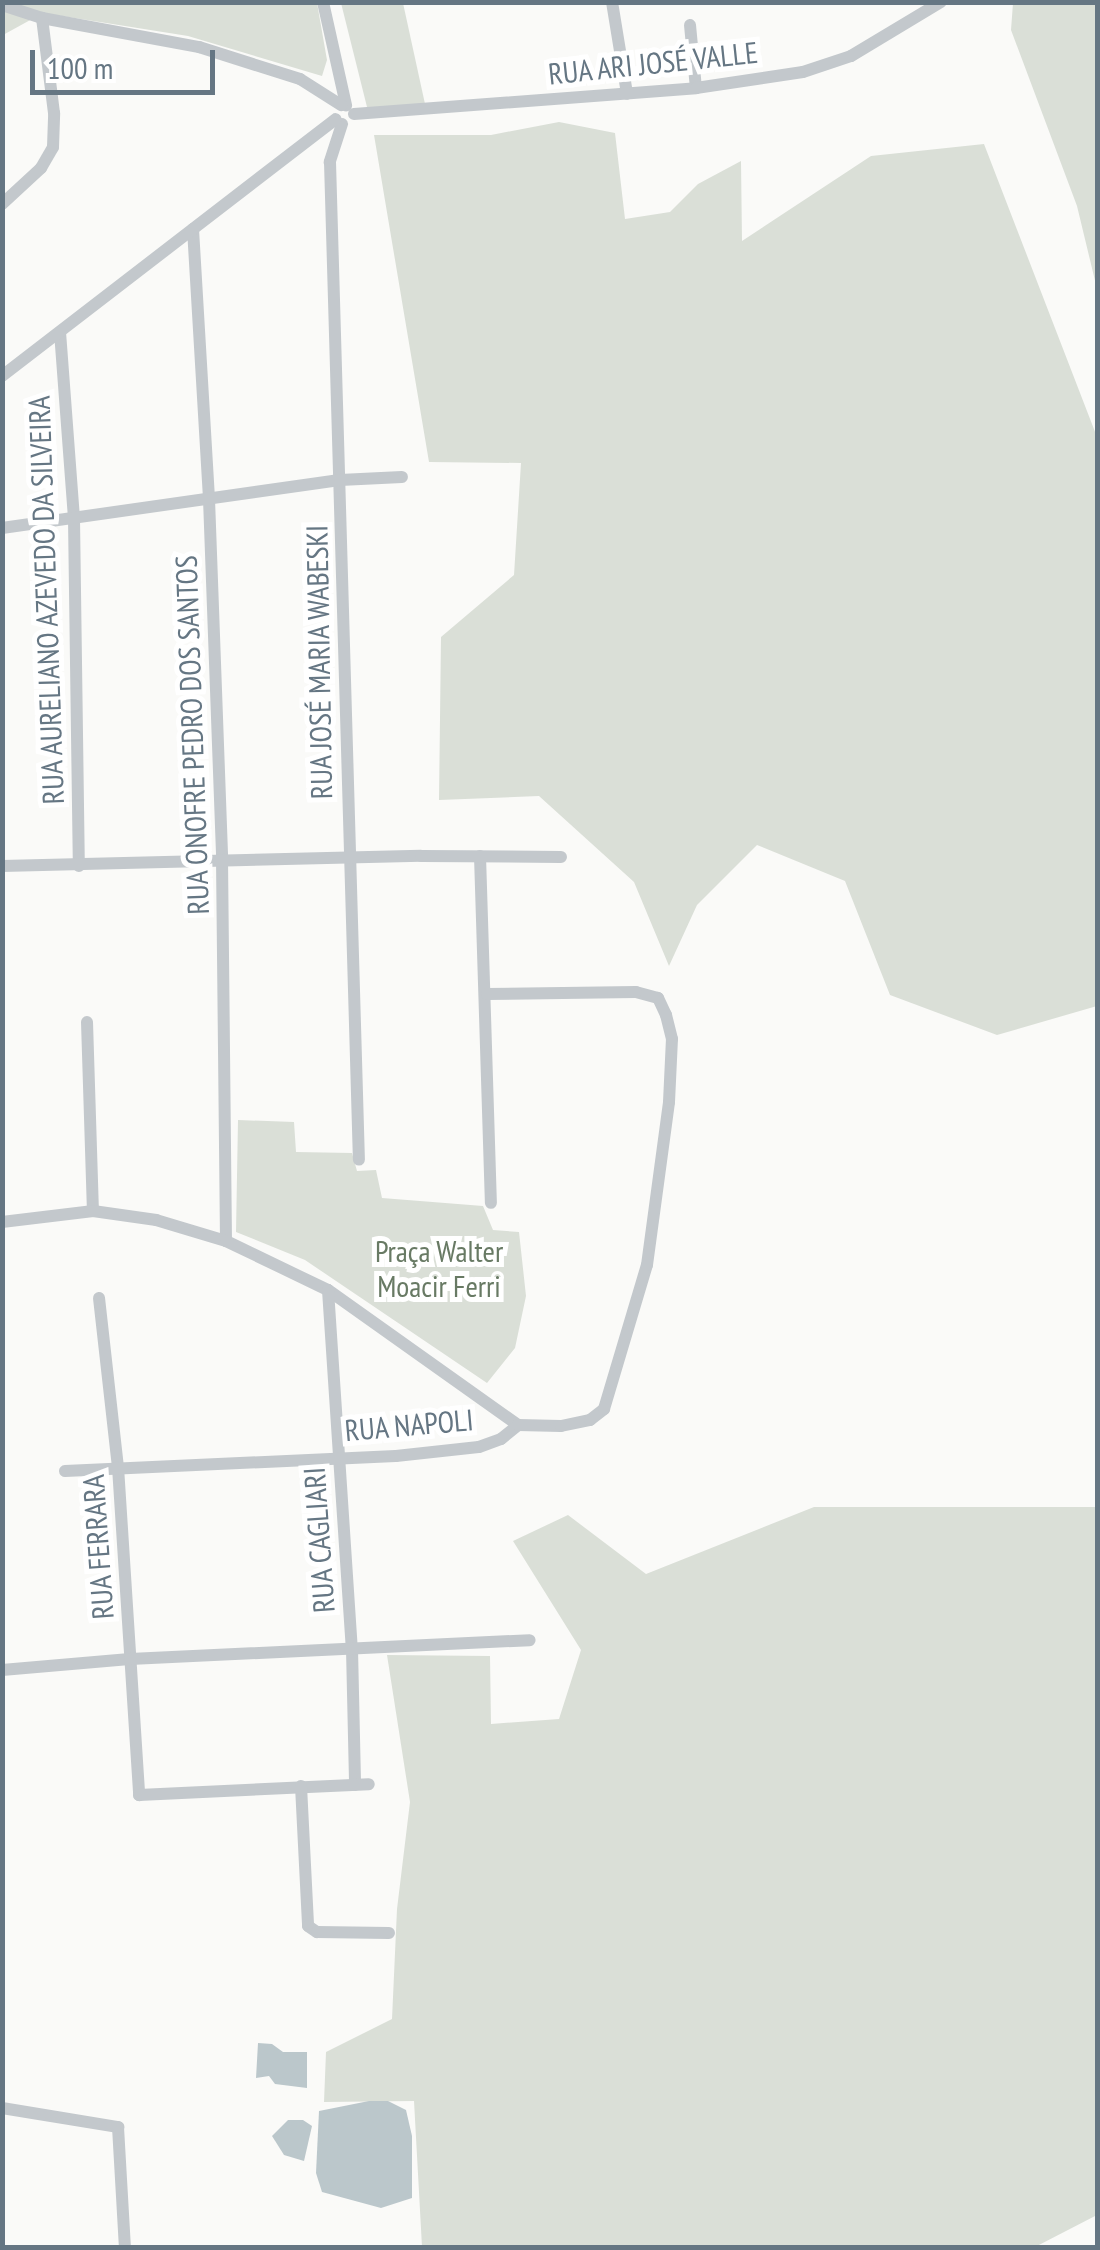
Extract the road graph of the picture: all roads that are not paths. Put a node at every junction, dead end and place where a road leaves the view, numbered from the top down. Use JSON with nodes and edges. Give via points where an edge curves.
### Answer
{"nodes":[{"id":1,"x":324,"y":2,"type":"edge"},
{"id":2,"x":612,"y":2,"type":"edge"},
{"id":3,"x":941,"y":2,"type":"edge"},
{"id":4,"x":2,"y":5,"type":"edge"},
{"id":5,"x":42,"y":18,"type":"junction"},
{"id":6,"x":690,"y":25,"type":"dead end"},
{"id":7,"x":342,"y":82,"type":"junction"},
{"id":8,"x":696,"y":88,"type":"junction"},
{"id":9,"x":627,"y":94,"type":"junction"},
{"id":10,"x":330,"y":95,"type":"junction"},
{"id":11,"x":344,"y":113,"type":"junction"},
{"id":12,"x":311,"y":143,"type":"junction"},
{"id":13,"x":330,"y":162,"type":"junction"},
{"id":14,"x":2,"y":204,"type":"edge"},
{"id":15,"x":193,"y":229,"type":"junction"},
{"id":16,"x":60,"y":332,"type":"junction"},
{"id":17,"x":2,"y":376,"type":"edge"},
{"id":18,"x":402,"y":477,"type":"dead end"},
{"id":19,"x":340,"y":480,"type":"junction"},
{"id":20,"x":209,"y":499,"type":"junction"},
{"id":21,"x":74,"y":519,"type":"junction"},
{"id":22,"x":2,"y":528,"type":"edge"},
{"id":23,"x":480,"y":856,"type":"junction"},
{"id":24,"x":349,"y":857,"type":"junction"},
{"id":25,"x":561,"y":858,"type":"dead end"},
{"id":26,"x":222,"y":859,"type":"junction"},
{"id":27,"x":2,"y":866,"type":"edge"},
{"id":28,"x":79,"y":866,"type":"junction"},
{"id":29,"x":487,"y":994,"type":"junction"},
{"id":30,"x":87,"y":1022,"type":"dead end"},
{"id":31,"x":359,"y":1160,"type":"dead end"},
{"id":32,"x":491,"y":1203,"type":"dead end"},
{"id":33,"x":93,"y":1211,"type":"junction"},
{"id":34,"x":2,"y":1222,"type":"edge"},
{"id":35,"x":226,"y":1241,"type":"junction"},
{"id":36,"x":328,"y":1290,"type":"junction"},
{"id":37,"x":99,"y":1298,"type":"dead end"},
{"id":38,"x":518,"y":1425,"type":"junction"},
{"id":39,"x":337,"y":1456,"type":"junction"},
{"id":40,"x":118,"y":1467,"type":"junction"},
{"id":41,"x":65,"y":1471,"type":"dead end"},
{"id":42,"x":530,"y":1640,"type":"dead end"},
{"id":43,"x":352,"y":1649,"type":"junction"},
{"id":44,"x":130,"y":1659,"type":"junction"},
{"id":45,"x":2,"y":1670,"type":"edge"},
{"id":46,"x":300,"y":1786,"type":"junction"},
{"id":47,"x":389,"y":1933,"type":"dead end"},
{"id":48,"x":2,"y":2108,"type":"edge"},
{"id":49,"x":125,"y":2248,"type":"edge"}],
"edges":[{"from":1,"to":7,"type":"street"},
{"from":2,"to":9,"type":"street"},
{"from":3,"to":8,"type":"street","name":"RUA ARI JOSÉ VALLE","via":[[852,56],[802,72]]},
{"from":4,"to":5,"type":"street"},
{"from":5,"to":10,"type":"street","via":[[200,47]]},
{"from":5,"to":14,"type":"street","via":[[53,146],[41,168]]},
{"from":6,"to":8,"type":"street"},
{"from":7,"to":10,"type":"street"},
{"from":7,"to":11,"type":"street"},
{"from":8,"to":9,"type":"street","name":"RUA ARI JOSÉ VALLE"},
{"from":9,"to":11,"type":"street","name":"RUA ARI JOSÉ VALLE"},
{"from":10,"to":11,"type":"street"},
{"from":11,"to":12,"type":"street"},
{"from":11,"to":13,"type":"street","name":"RUA JOSÉ MARIA WABESKI"},
{"from":12,"to":13,"type":"street"},
{"from":12,"to":15,"type":"street"},
{"from":13,"to":19,"type":"street","name":"RUA JOSÉ MARIA WABESKI"},
{"from":15,"to":16,"type":"street"},
{"from":15,"to":20,"type":"street","name":"RUA ONOFRE PEDRO DOS SANTOS"},
{"from":16,"to":17,"type":"street"},
{"from":16,"to":21,"type":"street","name":"RUA AURELIANO AZEVEDO DA SILVEIRA"},
{"from":18,"to":19,"type":"street"},
{"from":19,"to":20,"type":"street"},
{"from":19,"to":24,"type":"street","name":"RUA JOSÉ MARIA WABESKI"},
{"from":20,"to":21,"type":"street"},
{"from":20,"to":26,"type":"street","name":"RUA ONOFRE PEDRO DOS SANTOS"},
{"from":21,"to":22,"type":"street"},
{"from":21,"to":28,"type":"street","name":"RUA AURELIANO AZEVEDO DA SILVEIRA"},
{"from":23,"to":24,"type":"street"},
{"from":23,"to":25,"type":"street"},
{"from":23,"to":29,"type":"street"},
{"from":24,"to":26,"type":"street"},
{"from":24,"to":31,"type":"street","name":"RUA JOSÉ MARIA WABESKI"},
{"from":26,"to":28,"type":"street"},
{"from":26,"to":35,"type":"street","name":"RUA ONOFRE PEDRO DOS SANTOS"},
{"from":27,"to":28,"type":"street"},
{"from":29,"to":32,"type":"street"},
{"from":29,"to":38,"type":"street","name":"RUA NAPOLI","via":[[636,992],[658,998],[672,1038],[648,1265],[604,1410],[561,1426]]},
{"from":30,"to":33,"type":"street"},
{"from":33,"to":34,"type":"street"},
{"from":33,"to":35,"type":"street","via":[[156,1220]]},
{"from":35,"to":36,"type":"street"},
{"from":36,"to":38,"type":"street"},
{"from":36,"to":39,"type":"street","name":"RUA CAGLIARI"},
{"from":37,"to":40,"type":"street","name":"RUA FERRARA"},
{"from":38,"to":39,"type":"street","name":"RUA NAPOLI","via":[[479,1447]]},
{"from":39,"to":40,"type":"street","name":"RUA NAPOLI"},
{"from":39,"to":43,"type":"street","name":"RUA CAGLIARI"},
{"from":40,"to":41,"type":"street","name":"RUA NAPOLI"},
{"from":40,"to":44,"type":"street","name":"RUA FERRARA"},
{"from":42,"to":43,"type":"street"},
{"from":43,"to":44,"type":"street"},
{"from":43,"to":46,"type":"street","name":"RUA CAGLIARI","via":[[362,1785]]},
{"from":44,"to":45,"type":"street"},
{"from":44,"to":46,"type":"street","name":"RUA FERRARA","via":[[138,1795]]},
{"from":46,"to":47,"type":"street","via":[[308,1926],[317,1932]]},
{"from":48,"to":49,"type":"street","via":[[118,2126]]}]}
